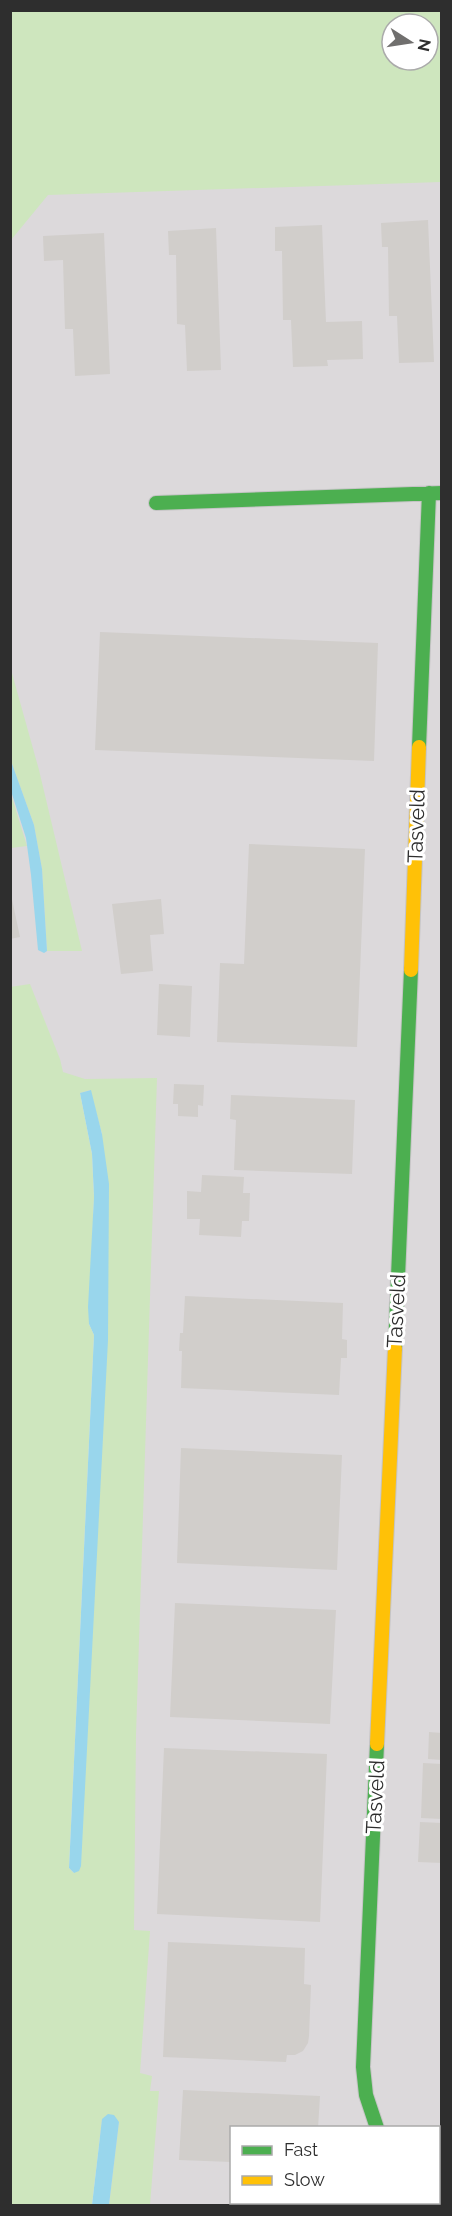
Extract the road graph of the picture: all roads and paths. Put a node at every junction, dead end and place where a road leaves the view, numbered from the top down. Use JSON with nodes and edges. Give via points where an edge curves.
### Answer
{"nodes":[{"id":1,"x":435,"y":493,"type":"edge"},
{"id":2,"x":156,"y":503,"type":"dead end"},
{"id":3,"x":377,"y":2126,"type":"edge"}],
"edges":[{"from":1,"to":2,"type":"street","name":"Tasveld"},
{"from":1,"to":3,"type":"street","name":"Tasveld","via":[[363,2067],[366,2095]]}]}
